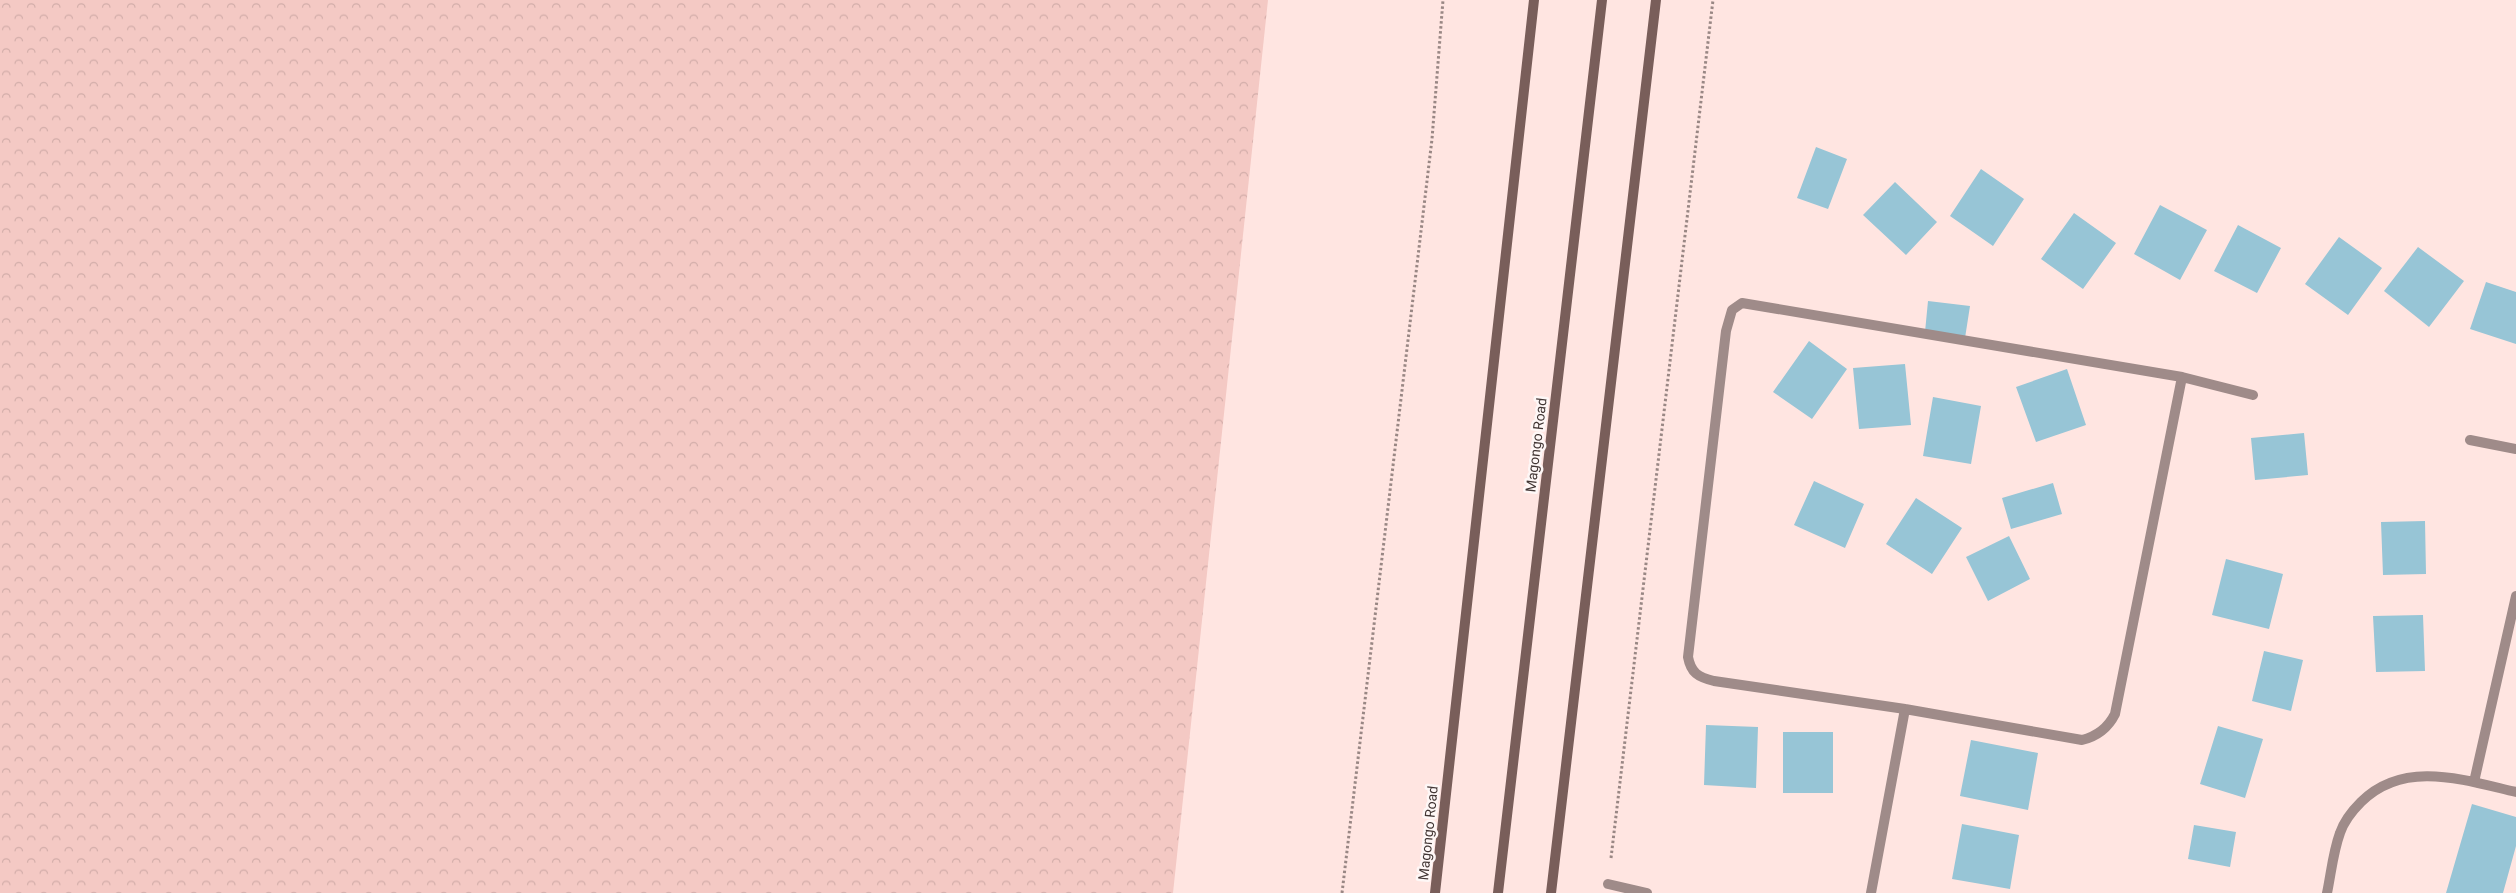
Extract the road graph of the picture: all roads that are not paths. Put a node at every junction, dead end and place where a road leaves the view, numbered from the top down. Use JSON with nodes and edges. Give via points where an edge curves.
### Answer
{"nodes":[{"id":1,"x":1534,"y":0,"type":"edge"},
{"id":2,"x":1602,"y":0,"type":"edge"},
{"id":3,"x":1656,"y":0,"type":"edge"},
{"id":4,"x":2182,"y":377,"type":"junction"},
{"id":5,"x":2253,"y":395,"type":"dead end"},
{"id":6,"x":2470,"y":440,"type":"dead end"},
{"id":7,"x":2516,"y":449,"type":"edge"},
{"id":8,"x":2516,"y":596,"type":"edge"},
{"id":9,"x":1905,"y":709,"type":"junction"},
{"id":10,"x":2474,"y":782,"type":"junction"},
{"id":11,"x":2516,"y":792,"type":"edge"},
{"id":12,"x":1608,"y":884,"type":"road end"},
{"id":13,"x":1435,"y":893,"type":"edge"},
{"id":14,"x":1498,"y":893,"type":"edge"},
{"id":15,"x":1551,"y":893,"type":"edge"},
{"id":16,"x":1647,"y":893,"type":"edge"},
{"id":17,"x":1872,"y":893,"type":"edge"},
{"id":18,"x":2327,"y":893,"type":"edge"}],
"edges":[{"from":1,"to":13,"type":"main road","name":"Magongo Road"},
{"from":2,"to":14,"type":"main road","name":"Magongo Road"},
{"from":3,"to":15,"type":"main road"},
{"from":4,"to":5,"type":"street"},
{"from":4,"to":9,"type":"street","via":[[2115,714],[2109,726],[2094,737],[2082,740]]},
{"from":4,"to":9,"type":"street","via":[[1756,304],[1742,303],[1732,310],[1726,331],[1688,657],[1691,669],[1700,678],[1714,681]]},
{"from":6,"to":7,"type":"street"},
{"from":8,"to":10,"type":"street"},
{"from":9,"to":17,"type":"street"},
{"from":10,"to":11,"type":"street"},
{"from":10,"to":18,"type":"street","via":[[2425,775],[2405,777],[2367,796],[2350,814],[2340,833]]},
{"from":12,"to":16,"type":"street"}]}
